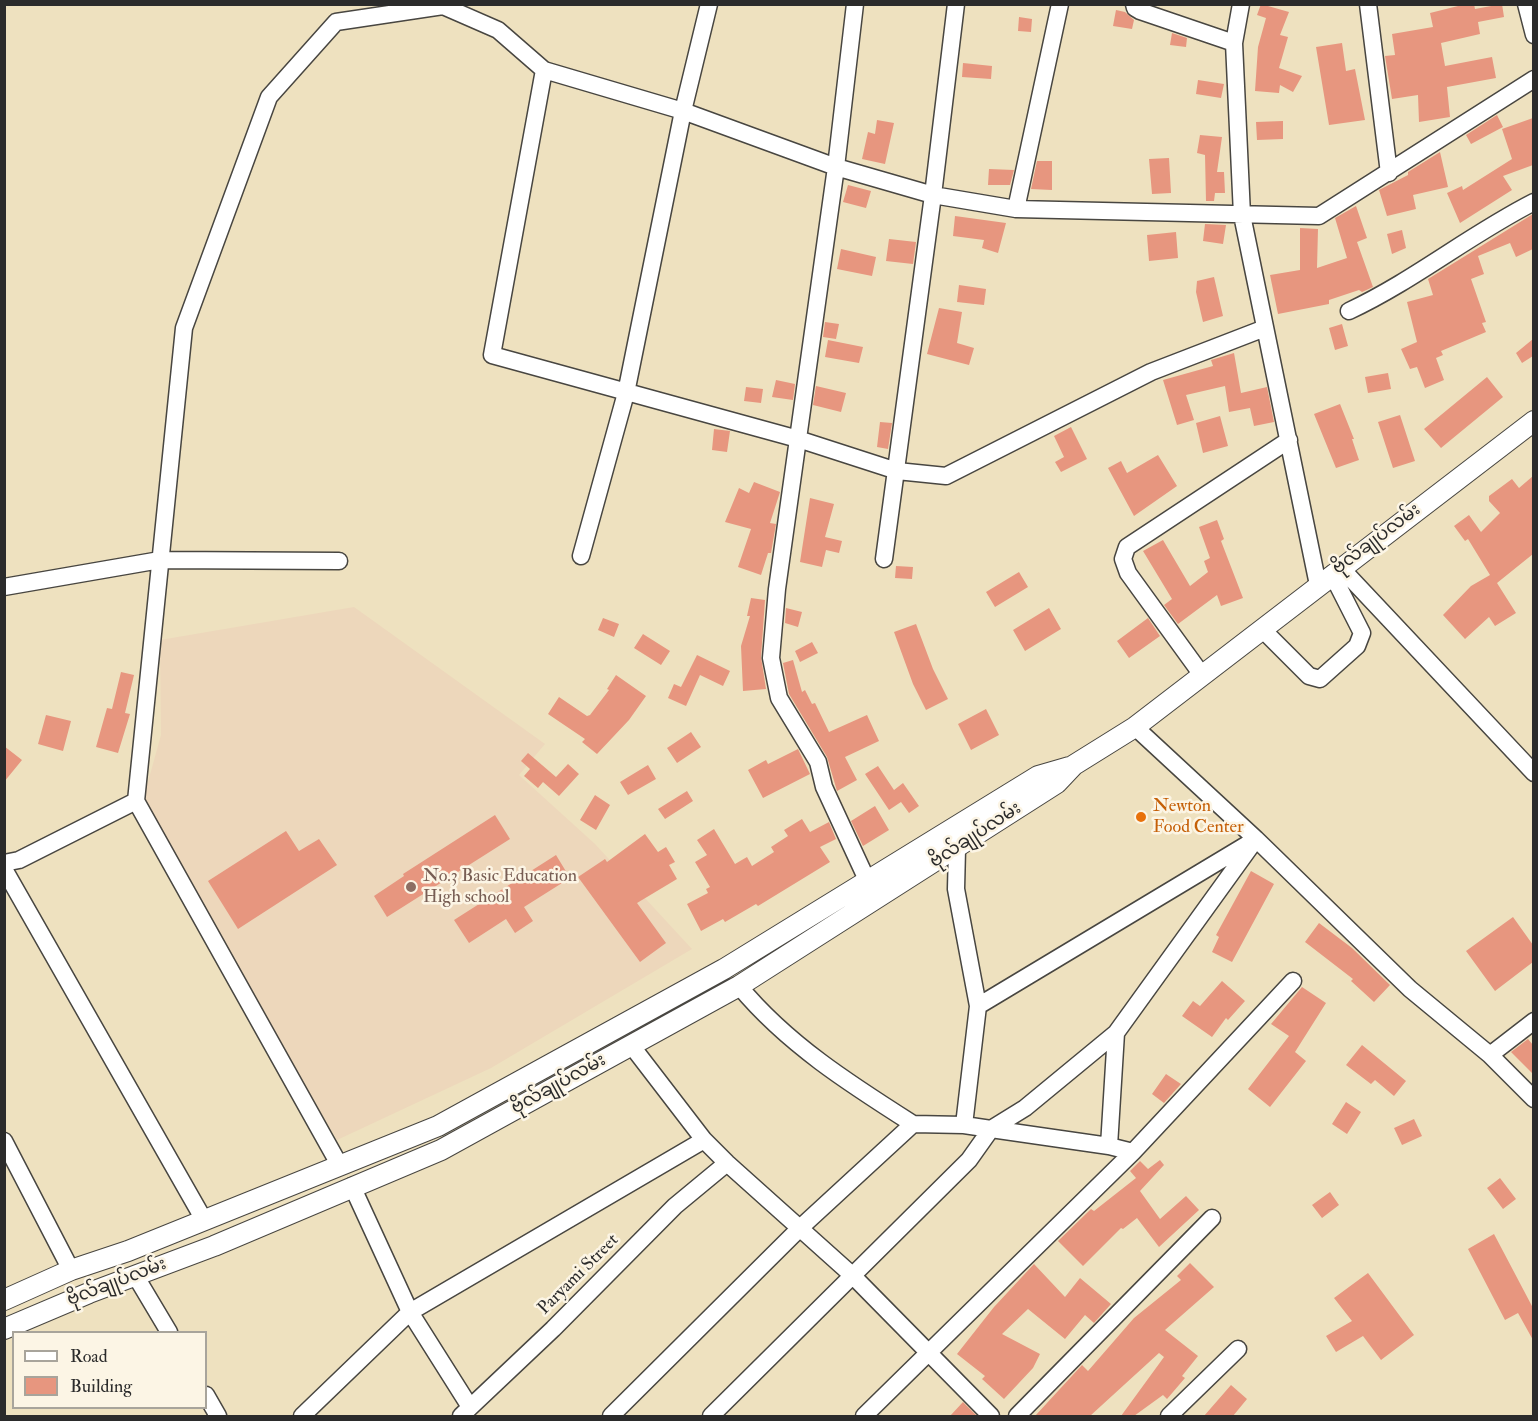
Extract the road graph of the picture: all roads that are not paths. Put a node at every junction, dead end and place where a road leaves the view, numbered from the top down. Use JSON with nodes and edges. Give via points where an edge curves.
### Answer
{"nodes":[{"id":1,"x":709,"y":4,"type":"edge"},
{"id":2,"x":855,"y":4,"type":"edge"},
{"id":3,"x":956,"y":4,"type":"edge"},
{"id":4,"x":1060,"y":4,"type":"edge"},
{"id":5,"x":1134,"y":4,"type":"edge"},
{"id":6,"x":1241,"y":4,"type":"edge"},
{"id":7,"x":1368,"y":4,"type":"edge"},
{"id":8,"x":1526,"y":4,"type":"edge"},
{"id":9,"x":1533,"y":35,"type":"edge"},
{"id":10,"x":1234,"y":44,"type":"junction"},
{"id":11,"x":544,"y":70,"type":"junction"},
{"id":12,"x":1533,"y":79,"type":"edge"},
{"id":13,"x":683,"y":111,"type":"junction"},
{"id":14,"x":836,"y":167,"type":"junction"},
{"id":15,"x":1389,"y":173,"type":"junction"},
{"id":16,"x":933,"y":195,"type":"junction"},
{"id":17,"x":1533,"y":202,"type":"edge"},
{"id":18,"x":1016,"y":210,"type":"junction"},
{"id":19,"x":1242,"y":215,"type":"junction"},
{"id":20,"x":1349,"y":311,"type":"dead end"},
{"id":21,"x":1265,"y":328,"type":"junction"},
{"id":22,"x":626,"y":393,"type":"junction"},
{"id":23,"x":1533,"y":421,"type":"edge"},
{"id":24,"x":798,"y":439,"type":"junction"},
{"id":25,"x":1289,"y":440,"type":"junction"},
{"id":26,"x":897,"y":471,"type":"junction"},
{"id":27,"x":581,"y":556,"type":"dead end"},
{"id":28,"x":884,"y":559,"type":"dead end"},
{"id":29,"x":160,"y":560,"type":"junction"},
{"id":30,"x":339,"y":561,"type":"dead end"},
{"id":31,"x":1330,"y":576,"type":"junction"},
{"id":32,"x":4,"y":587,"type":"edge"},
{"id":33,"x":1262,"y":628,"type":"junction"},
{"id":34,"x":1202,"y":675,"type":"junction"},
{"id":35,"x":1135,"y":727,"type":"junction"},
{"id":36,"x":1074,"y":765,"type":"junction"},
{"id":37,"x":1533,"y":773,"type":"edge"},
{"id":38,"x":136,"y":801,"type":"junction"},
{"id":39,"x":1256,"y":839,"type":"junction"},
{"id":40,"x":957,"y":849,"type":"junction"},
{"id":41,"x":4,"y":863,"type":"edge"},
{"id":42,"x":4,"y":869,"type":"edge"},
{"id":43,"x":867,"y":880,"type":"junction"},
{"id":44,"x":1293,"y":981,"type":"dead end"},
{"id":45,"x":739,"y":986,"type":"junction"},
{"id":46,"x":978,"y":1006,"type":"junction"},
{"id":47,"x":1533,"y":1021,"type":"edge"},
{"id":48,"x":1116,"y":1033,"type":"junction"},
{"id":49,"x":631,"y":1046,"type":"junction"},
{"id":50,"x":1490,"y":1055,"type":"junction"},
{"id":51,"x":1533,"y":1099,"type":"edge"},
{"id":52,"x":913,"y":1124,"type":"junction"},
{"id":53,"x":964,"y":1125,"type":"junction"},
{"id":54,"x":991,"y":1129,"type":"junction"},
{"id":55,"x":704,"y":1140,"type":"junction"},
{"id":56,"x":4,"y":1141,"type":"edge"},
{"id":57,"x":1109,"y":1146,"type":"junction"},
{"id":58,"x":1133,"y":1152,"type":"junction"},
{"id":59,"x":727,"y":1163,"type":"junction"},
{"id":60,"x":340,"y":1166,"type":"junction"},
{"id":61,"x":352,"y":1186,"type":"junction"},
{"id":62,"x":1212,"y":1218,"type":"dead end"},
{"id":63,"x":204,"y":1220,"type":"junction"},
{"id":64,"x":800,"y":1228,"type":"junction"},
{"id":65,"x":71,"y":1270,"type":"junction"},
{"id":66,"x":135,"y":1275,"type":"junction"},
{"id":67,"x":852,"y":1275,"type":"junction"},
{"id":68,"x":4,"y":1300,"type":"edge"},
{"id":69,"x":410,"y":1312,"type":"junction"},
{"id":70,"x":4,"y":1329,"type":"edge"},
{"id":71,"x":168,"y":1331,"type":"edge"},
{"id":72,"x":1238,"y":1349,"type":"dead end"},
{"id":73,"x":929,"y":1352,"type":"junction"},
{"id":74,"x":207,"y":1397,"type":"edge"},
{"id":75,"x":465,"y":1412,"type":"edge"},
{"id":76,"x":218,"y":1416,"type":"edge"},
{"id":77,"x":302,"y":1416,"type":"edge"},
{"id":78,"x":611,"y":1416,"type":"edge"},
{"id":79,"x":711,"y":1416,"type":"edge"},
{"id":80,"x":864,"y":1416,"type":"edge"},
{"id":81,"x":992,"y":1416,"type":"edge"},
{"id":82,"x":1017,"y":1416,"type":"edge"},
{"id":83,"x":1169,"y":1416,"type":"edge"}],
"edges":[{"from":1,"to":13,"type":"street"},
{"from":2,"to":14,"type":"street"},
{"from":3,"to":16,"type":"street"},
{"from":4,"to":18,"type":"street"},
{"from":5,"to":10,"type":"street","via":[[1140,11]]},
{"from":6,"to":10,"type":"street"},
{"from":7,"to":15,"type":"street"},
{"from":8,"to":9,"type":"street"},
{"from":10,"to":19,"type":"street"},
{"from":11,"to":13,"type":"street"},
{"from":11,"to":22,"type":"street","via":[[492,355]]},
{"from":11,"to":29,"type":"street","via":[[498,30],[442,6],[336,22],[269,97],[184,328]]},
{"from":12,"to":15,"type":"street"},
{"from":13,"to":14,"type":"street"},
{"from":13,"to":22,"type":"street"},
{"from":14,"to":16,"type":"street"},
{"from":14,"to":24,"type":"street"},
{"from":15,"to":19,"type":"street","via":[[1318,216]]},
{"from":16,"to":18,"type":"street"},
{"from":16,"to":26,"type":"street"},
{"from":17,"to":20,"type":"street","via":[[1392,291]]},
{"from":18,"to":19,"type":"street"},
{"from":19,"to":21,"type":"street"},
{"from":21,"to":25,"type":"street"},
{"from":21,"to":26,"type":"street","via":[[1151,372],[946,476]]},
{"from":22,"to":24,"type":"street"},
{"from":22,"to":27,"type":"street"},
{"from":23,"to":31,"type":"main road","name":"ဗိုလ်ချုပ်လမ်း"},
{"from":24,"to":26,"type":"street"},
{"from":24,"to":43,"type":"street","via":[[771,658],[778,698],[818,762],[824,787]]},
{"from":25,"to":31,"type":"street"},
{"from":25,"to":34,"type":"street","via":[[1127,547],[1123,559],[1128,573]]},
{"from":26,"to":28,"type":"street"},
{"from":29,"to":30,"type":"street"},
{"from":29,"to":32,"type":"street"},
{"from":29,"to":38,"type":"street"},
{"from":31,"to":33,"type":"main road","name":"ဗိုလ်ချုပ်လမ်း"},
{"from":31,"to":33,"type":"street","via":[[1362,633],[1357,646],[1320,679],[1309,676]]},
{"from":31,"to":37,"type":"street"},
{"from":33,"to":34,"type":"main road","name":"ဗိုလ်ချုပ်လမ်း"},
{"from":34,"to":35,"type":"main road","name":"ဗိုလ်ချုပ်လမ်း"},
{"from":35,"to":36,"type":"main road","name":"ဗိုလ်ချုပ်လမ်း"},
{"from":35,"to":39,"type":"street"},
{"from":36,"to":40,"type":"main road","name":"ဗိုလ်ချုပ်လမ်း","via":[[1057,783]]},
{"from":36,"to":43,"type":"main road","name":"ဗိုလ်ချုပ်လမ်း","via":[[1038,776]]},
{"from":38,"to":41,"type":"street","via":[[19,860]]},
{"from":38,"to":60,"type":"street"},
{"from":39,"to":46,"type":"street"},
{"from":39,"to":48,"type":"street"},
{"from":39,"to":50,"type":"street","via":[[1410,988]]},
{"from":40,"to":45,"type":"main road","name":"ဗိုလ်ချုပ်လမ်း"},
{"from":40,"to":46,"type":"street","via":[[956,889]]},
{"from":42,"to":63,"type":"street"},
{"from":43,"to":60,"type":"main road","name":"ဗိုလ်ချုပ်လမ်း","via":[[723,969],[438,1126]]},
{"from":44,"to":58,"type":"street"},
{"from":45,"to":49,"type":"main road","name":"ဗိုလ်ချုပ်လမ်း"},
{"from":45,"to":52,"type":"street","via":[[760,1011],[806,1052]]},
{"from":46,"to":53,"type":"street"},
{"from":47,"to":50,"type":"street"},
{"from":48,"to":54,"type":"street","via":[[1025,1108]]},
{"from":48,"to":57,"type":"street"},
{"from":49,"to":55,"type":"street"},
{"from":49,"to":61,"type":"main road","name":"ဗိုလ်ချုပ်လမ်း","via":[[441,1150]]},
{"from":50,"to":51,"type":"street"},
{"from":52,"to":53,"type":"street"},
{"from":52,"to":64,"type":"street"},
{"from":53,"to":54,"type":"street"},
{"from":54,"to":57,"type":"street"},
{"from":54,"to":67,"type":"street","via":[[969,1160]]},
{"from":55,"to":59,"type":"street"},
{"from":55,"to":69,"type":"street"},
{"from":56,"to":65,"type":"street"},
{"from":57,"to":58,"type":"street"},
{"from":58,"to":73,"type":"street"},
{"from":59,"to":64,"type":"street"},
{"from":59,"to":75,"type":"street","name":"Paryami Street","via":[[675,1206]]},
{"from":60,"to":63,"type":"main road","name":"ဗိုလ်ချုပ်လမ်း"},
{"from":61,"to":66,"type":"main road","name":"ဗိုလ်ချုပ်လမ်း","via":[[214,1246]]},
{"from":61,"to":69,"type":"street"},
{"from":62,"to":82,"type":"street"},
{"from":63,"to":65,"type":"main road","name":"ဗိုလ်ချုပ်လမ်း"},
{"from":64,"to":67,"type":"street"},
{"from":64,"to":78,"type":"street"},
{"from":65,"to":68,"type":"main road","name":"ဗိုလ်ချုပ်လမ်း"},
{"from":66,"to":70,"type":"main road","name":"ဗိုလ်ချုပ်လမ်း"},
{"from":66,"to":71,"type":"street"},
{"from":67,"to":73,"type":"street"},
{"from":67,"to":79,"type":"street"},
{"from":69,"to":75,"type":"street"},
{"from":69,"to":77,"type":"street"},
{"from":72,"to":83,"type":"street"},
{"from":73,"to":80,"type":"street"},
{"from":73,"to":81,"type":"street"},
{"from":74,"to":76,"type":"street"}]}
